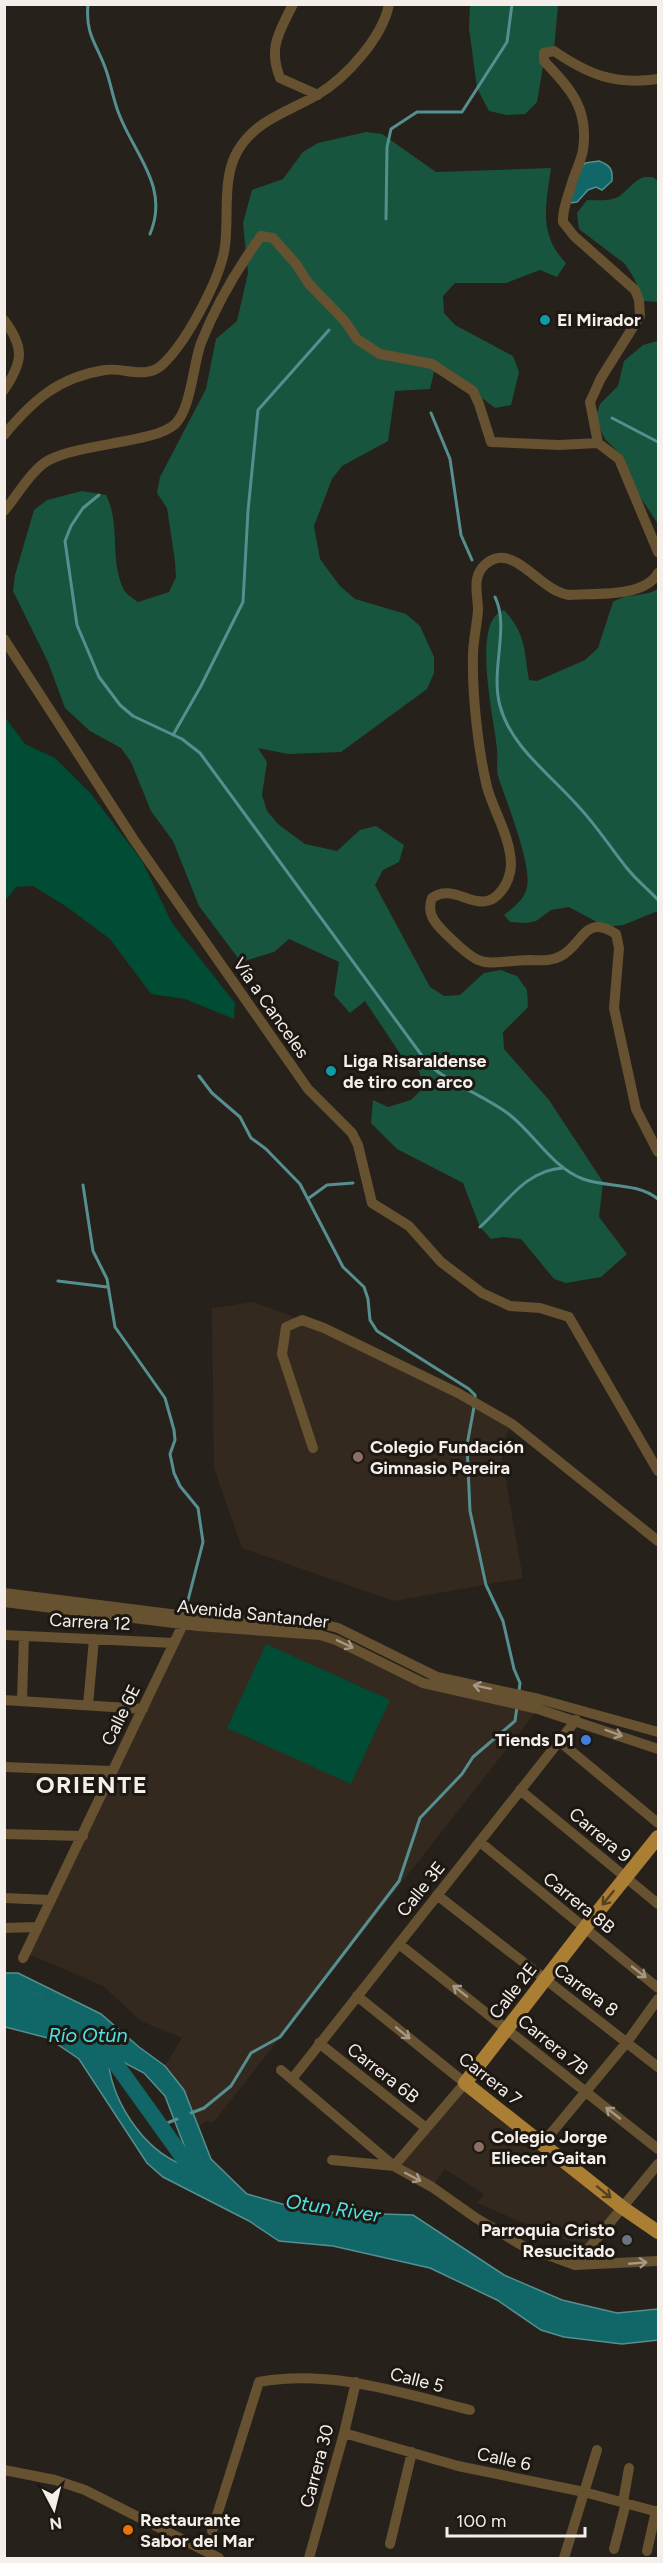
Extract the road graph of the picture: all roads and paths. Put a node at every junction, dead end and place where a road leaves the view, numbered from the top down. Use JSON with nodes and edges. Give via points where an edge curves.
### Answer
{"nodes":[{"id":1,"x":292,"y":4,"type":"edge"},
{"id":2,"x":389,"y":4,"type":"edge"},
{"id":3,"x":658,"y":79,"type":"edge"},
{"id":4,"x":318,"y":95,"type":"junction"},
{"id":5,"x":220,"y":268,"type":"junction"},
{"id":6,"x":234,"y":274,"type":"junction"},
{"id":7,"x":4,"y":320,"type":"edge"},
{"id":8,"x":4,"y":390,"type":"edge"},
{"id":9,"x":4,"y":435,"type":"edge"},
{"id":10,"x":598,"y":443,"type":"junction"},
{"id":11,"x":4,"y":511,"type":"edge"},
{"id":12,"x":658,"y":552,"type":"edge"},
{"id":13,"x":658,"y":573,"type":"edge"},
{"id":14,"x":4,"y":639,"type":"edge"},
{"id":15,"x":658,"y":1152,"type":"edge"},
{"id":16,"x":313,"y":1448,"type":"dead end"},
{"id":17,"x":658,"y":1471,"type":"edge"},
{"id":18,"x":658,"y":1542,"type":"edge"},
{"id":19,"x":4,"y":1581,"type":"edge"},
{"id":20,"x":9,"y":1597,"type":"edge"},
{"id":21,"x":185,"y":1620,"type":"junction"},
{"id":22,"x":4,"y":1635,"type":"edge"},
{"id":23,"x":24,"y":1636,"type":"junction"},
{"id":24,"x":94,"y":1639,"type":"junction"},
{"id":25,"x":174,"y":1643,"type":"junction"},
{"id":26,"x":4,"y":1700,"type":"edge"},
{"id":27,"x":22,"y":1701,"type":"junction"},
{"id":28,"x":88,"y":1705,"type":"junction"},
{"id":29,"x":143,"y":1709,"type":"junction"},
{"id":30,"x":576,"y":1720,"type":"junction"},
{"id":31,"x":658,"y":1732,"type":"edge"},
{"id":32,"x":560,"y":1741,"type":"junction"},
{"id":33,"x":658,"y":1749,"type":"edge"},
{"id":34,"x":4,"y":1767,"type":"edge"},
{"id":35,"x":112,"y":1771,"type":"junction"},
{"id":36,"x":520,"y":1790,"type":"junction"},
{"id":37,"x":658,"y":1823,"type":"edge"},
{"id":38,"x":4,"y":1834,"type":"edge"},
{"id":39,"x":83,"y":1836,"type":"junction"},
{"id":40,"x":658,"y":1837,"type":"edge"},
{"id":41,"x":480,"y":1842,"type":"junction"},
{"id":42,"x":625,"y":1878,"type":"junction"},
{"id":43,"x":437,"y":1895,"type":"junction"},
{"id":44,"x":4,"y":1898,"type":"edge"},
{"id":45,"x":51,"y":1900,"type":"junction"},
{"id":46,"x":658,"y":1904,"type":"edge"},
{"id":47,"x":38,"y":1927,"type":"junction"},
{"id":48,"x":4,"y":1928,"type":"edge"},
{"id":49,"x":584,"y":1929,"type":"junction"},
{"id":50,"x":399,"y":1944,"type":"junction"},
{"id":51,"x":23,"y":1958,"type":"dead end"},
{"id":52,"x":545,"y":1979,"type":"junction"},
{"id":53,"x":658,"y":1988,"type":"edge"},
{"id":54,"x":357,"y":1996,"type":"junction"},
{"id":55,"x":658,"y":1999,"type":"edge"},
{"id":56,"x":506,"y":2028,"type":"junction"},
{"id":57,"x":627,"y":2042,"type":"junction"},
{"id":58,"x":319,"y":2043,"type":"junction"},
{"id":59,"x":658,"y":2067,"type":"edge"},
{"id":60,"x":281,"y":2070,"type":"dead end"},
{"id":61,"x":292,"y":2079,"type":"junction"},
{"id":62,"x":465,"y":2083,"type":"junction"},
{"id":63,"x":585,"y":2091,"type":"junction"},
{"id":64,"x":426,"y":2128,"type":"junction"},
{"id":65,"x":543,"y":2143,"type":"junction"},
{"id":66,"x":658,"y":2149,"type":"edge"},
{"id":67,"x":332,"y":2160,"type":"dead end"},
{"id":68,"x":658,"y":2164,"type":"edge"},
{"id":69,"x":394,"y":2166,"type":"junction"},
{"id":70,"x":623,"y":2208,"type":"junction"},
{"id":71,"x":658,"y":2232,"type":"edge"},
{"id":72,"x":658,"y":2261,"type":"edge"},
{"id":73,"x":575,"y":2265,"type":"junction"},
{"id":74,"x":356,"y":2382,"type":"junction"},
{"id":75,"x":470,"y":2410,"type":"dead end"},
{"id":76,"x":344,"y":2433,"type":"junction"},
{"id":77,"x":597,"y":2450,"type":"dead end"},
{"id":78,"x":412,"y":2452,"type":"junction"},
{"id":79,"x":629,"y":2468,"type":"dead end"},
{"id":80,"x":4,"y":2470,"type":"edge"},
{"id":81,"x":584,"y":2492,"type":"junction"},
{"id":82,"x":624,"y":2502,"type":"junction"},
{"id":83,"x":657,"y":2511,"type":"edge"},
{"id":84,"x":212,"y":2531,"type":"dead end"},
{"id":85,"x":390,"y":2544,"type":"dead end"},
{"id":86,"x":614,"y":2549,"type":"dead end"},
{"id":87,"x":647,"y":2551,"type":"dead end"},
{"id":88,"x":219,"y":2559,"type":"edge"},
{"id":89,"x":309,"y":2559,"type":"edge"},
{"id":90,"x":564,"y":2559,"type":"edge"}],
"edges":[{"from":1,"to":4,"type":"street","via":[[274,42],[274,62],[280,78]]},
{"from":2,"to":4,"type":"street","via":[[375,39],[352,66]]},
{"from":3,"to":10,"type":"street","via":[[605,78],[585,71],[554,51],[544,53],[544,61],[578,102],[583,121],[582,152],[563,222],[635,290],[639,300],[640,316],[590,402]]},
{"from":4,"to":5,"type":"street","via":[[269,118],[237,152]]},
{"from":5,"to":6,"type":"street"},
{"from":5,"to":9,"type":"street","via":[[192,324],[160,366],[140,373],[105,370],[55,386],[21,414]]},
{"from":6,"to":10,"type":"street","via":[[261,236],[273,238],[357,339],[380,354],[432,364],[473,391],[491,442]]},
{"from":6,"to":11,"type":"street","via":[[201,343],[183,412],[176,423],[157,434],[72,450],[47,461]]},
{"from":7,"to":8,"type":"street","via":[[21,351],[16,372]]},
{"from":10,"to":12,"type":"street","via":[[618,459]]},
{"from":13,"to":15,"type":"street","via":[[643,588],[569,595],[546,587],[509,558],[484,564],[476,579],[474,681],[488,787],[509,850],[511,871],[495,898],[478,902],[441,893],[432,898],[429,908],[436,923],[468,955],[486,963],[550,960],[562,956],[582,934],[595,927],[606,927],[616,934],[619,948],[614,1008],[636,1109]]},
{"from":14,"to":17,"type":"street","name":"Vía a Canceles","via":[[134,840],[308,1089],[352,1133],[372,1203],[409,1226],[435,1256],[482,1293],[510,1306],[540,1308],[568,1317]]},
{"from":16,"to":18,"type":"street","via":[[282,1354],[286,1327],[302,1320],[458,1393],[512,1424]]},
{"from":19,"to":20,"type":"street"},
{"from":20,"to":21,"type":"street","name":"Avenida Santander"},
{"from":21,"to":25,"type":"street","name":"Calle 6E"},
{"from":21,"to":30,"type":"street","name":"Avenida Santander","one_way":true,"via":[[320,1635],[438,1688]]},
{"from":31,"to":21,"type":"street","name":"Avenida Santander","one_way":true,"via":[[539,1699],[437,1677],[327,1625]]},
{"from":22,"to":23,"type":"street","name":"Carrera 12"},
{"from":23,"to":24,"type":"street","name":"Carrera 12"},
{"from":23,"to":27,"type":"street"},
{"from":24,"to":25,"type":"street","name":"Carrera 12"},
{"from":24,"to":28,"type":"street"},
{"from":25,"to":29,"type":"street","name":"Calle 6E"},
{"from":26,"to":27,"type":"street"},
{"from":27,"to":28,"type":"street"},
{"from":28,"to":29,"type":"street"},
{"from":29,"to":35,"type":"street","name":"Calle 6E"},
{"from":30,"to":32,"type":"street","name":"Calle 3E"},
{"from":30,"to":33,"type":"street","name":"Avenida Santander","one_way":true},
{"from":32,"to":36,"type":"street","name":"Calle 3E"},
{"from":32,"to":37,"type":"street"},
{"from":34,"to":35,"type":"street"},
{"from":35,"to":39,"type":"street","name":"Calle 6E"},
{"from":36,"to":41,"type":"street","name":"Calle 3E"},
{"from":36,"to":42,"type":"street","name":"Carrera 9"},
{"from":38,"to":39,"type":"street"},
{"from":39,"to":45,"type":"street","name":"Calle 6E"},
{"from":40,"to":42,"type":"main road","name":"Calle 2E"},
{"from":41,"to":43,"type":"street","name":"Calle 3E"},
{"from":41,"to":49,"type":"street","name":"Carrera 8B"},
{"from":42,"to":46,"type":"street","name":"Carrera 9"},
{"from":42,"to":49,"type":"main road","name":"Calle 2E","one_way":true},
{"from":43,"to":50,"type":"street","name":"Calle 3E"},
{"from":43,"to":52,"type":"street","name":"Carrera 8"},
{"from":44,"to":45,"type":"street"},
{"from":45,"to":47,"type":"street","name":"Calle 6E"},
{"from":47,"to":48,"type":"street"},
{"from":47,"to":51,"type":"street","name":"Calle 6E"},
{"from":49,"to":52,"type":"main road","name":"Calle 2E"},
{"from":49,"to":53,"type":"street","name":"Carrera 8B","one_way":true},
{"from":50,"to":54,"type":"street","name":"Calle 3E"},
{"from":56,"to":50,"type":"street","name":"Carrera 7B","one_way":true},
{"from":52,"to":56,"type":"main road","name":"Calle 2E"},
{"from":52,"to":57,"type":"street","name":"Carrera 8"},
{"from":54,"to":58,"type":"street","name":"Calle 3E"},
{"from":54,"to":62,"type":"street","name":"Carrera 7","one_way":true},
{"from":55,"to":57,"type":"street"},
{"from":56,"to":62,"type":"main road","name":"Calle 2E"},
{"from":56,"to":63,"type":"street","name":"Carrera 7B"},
{"from":57,"to":59,"type":"street","name":"Carrera 8"},
{"from":57,"to":63,"type":"street"},
{"from":58,"to":61,"type":"street","name":"Calle 3E"},
{"from":58,"to":64,"type":"street","name":"Carrera 6B"},
{"from":60,"to":61,"type":"street"},
{"from":61,"to":69,"type":"street"},
{"from":62,"to":64,"type":"street","name":"Calle 2E"},
{"from":62,"to":65,"type":"main road","name":"Carrera 7"},
{"from":63,"to":65,"type":"street"},
{"from":66,"to":63,"type":"street","name":"Carrera 7B","one_way":true},
{"from":64,"to":69,"type":"street","name":"Calle 2E"},
{"from":65,"to":70,"type":"main road","name":"Carrera 7","one_way":true},
{"from":67,"to":69,"type":"street"},
{"from":68,"to":70,"type":"street"},
{"from":69,"to":73,"type":"street","one_way":true,"via":[[523,2246]]},
{"from":70,"to":71,"type":"main road","name":"Carrera 7"},
{"from":70,"to":73,"type":"street"},
{"from":73,"to":72,"type":"street","one_way":true},
{"from":74,"to":75,"type":"street","name":"Calle 5"},
{"from":74,"to":76,"type":"street","name":"Carrera 30"},
{"from":74,"to":84,"type":"street","name":"Calle 5","via":[[304,2378],[259,2382]]},
{"from":76,"to":78,"type":"street","name":"Calle 6"},
{"from":76,"to":89,"type":"street","name":"Carrera 30"},
{"from":77,"to":81,"type":"street"},
{"from":78,"to":81,"type":"street","name":"Calle 6","via":[[458,2466]]},
{"from":78,"to":85,"type":"street"},
{"from":79,"to":82,"type":"street"},
{"from":80,"to":88,"type":"street","via":[[85,2490]]},
{"from":81,"to":82,"type":"street","name":"Calle 6"},
{"from":81,"to":90,"type":"street"},
{"from":82,"to":83,"type":"street","name":"Calle 6"},
{"from":82,"to":86,"type":"street"},
{"from":83,"to":87,"type":"street"}]}
